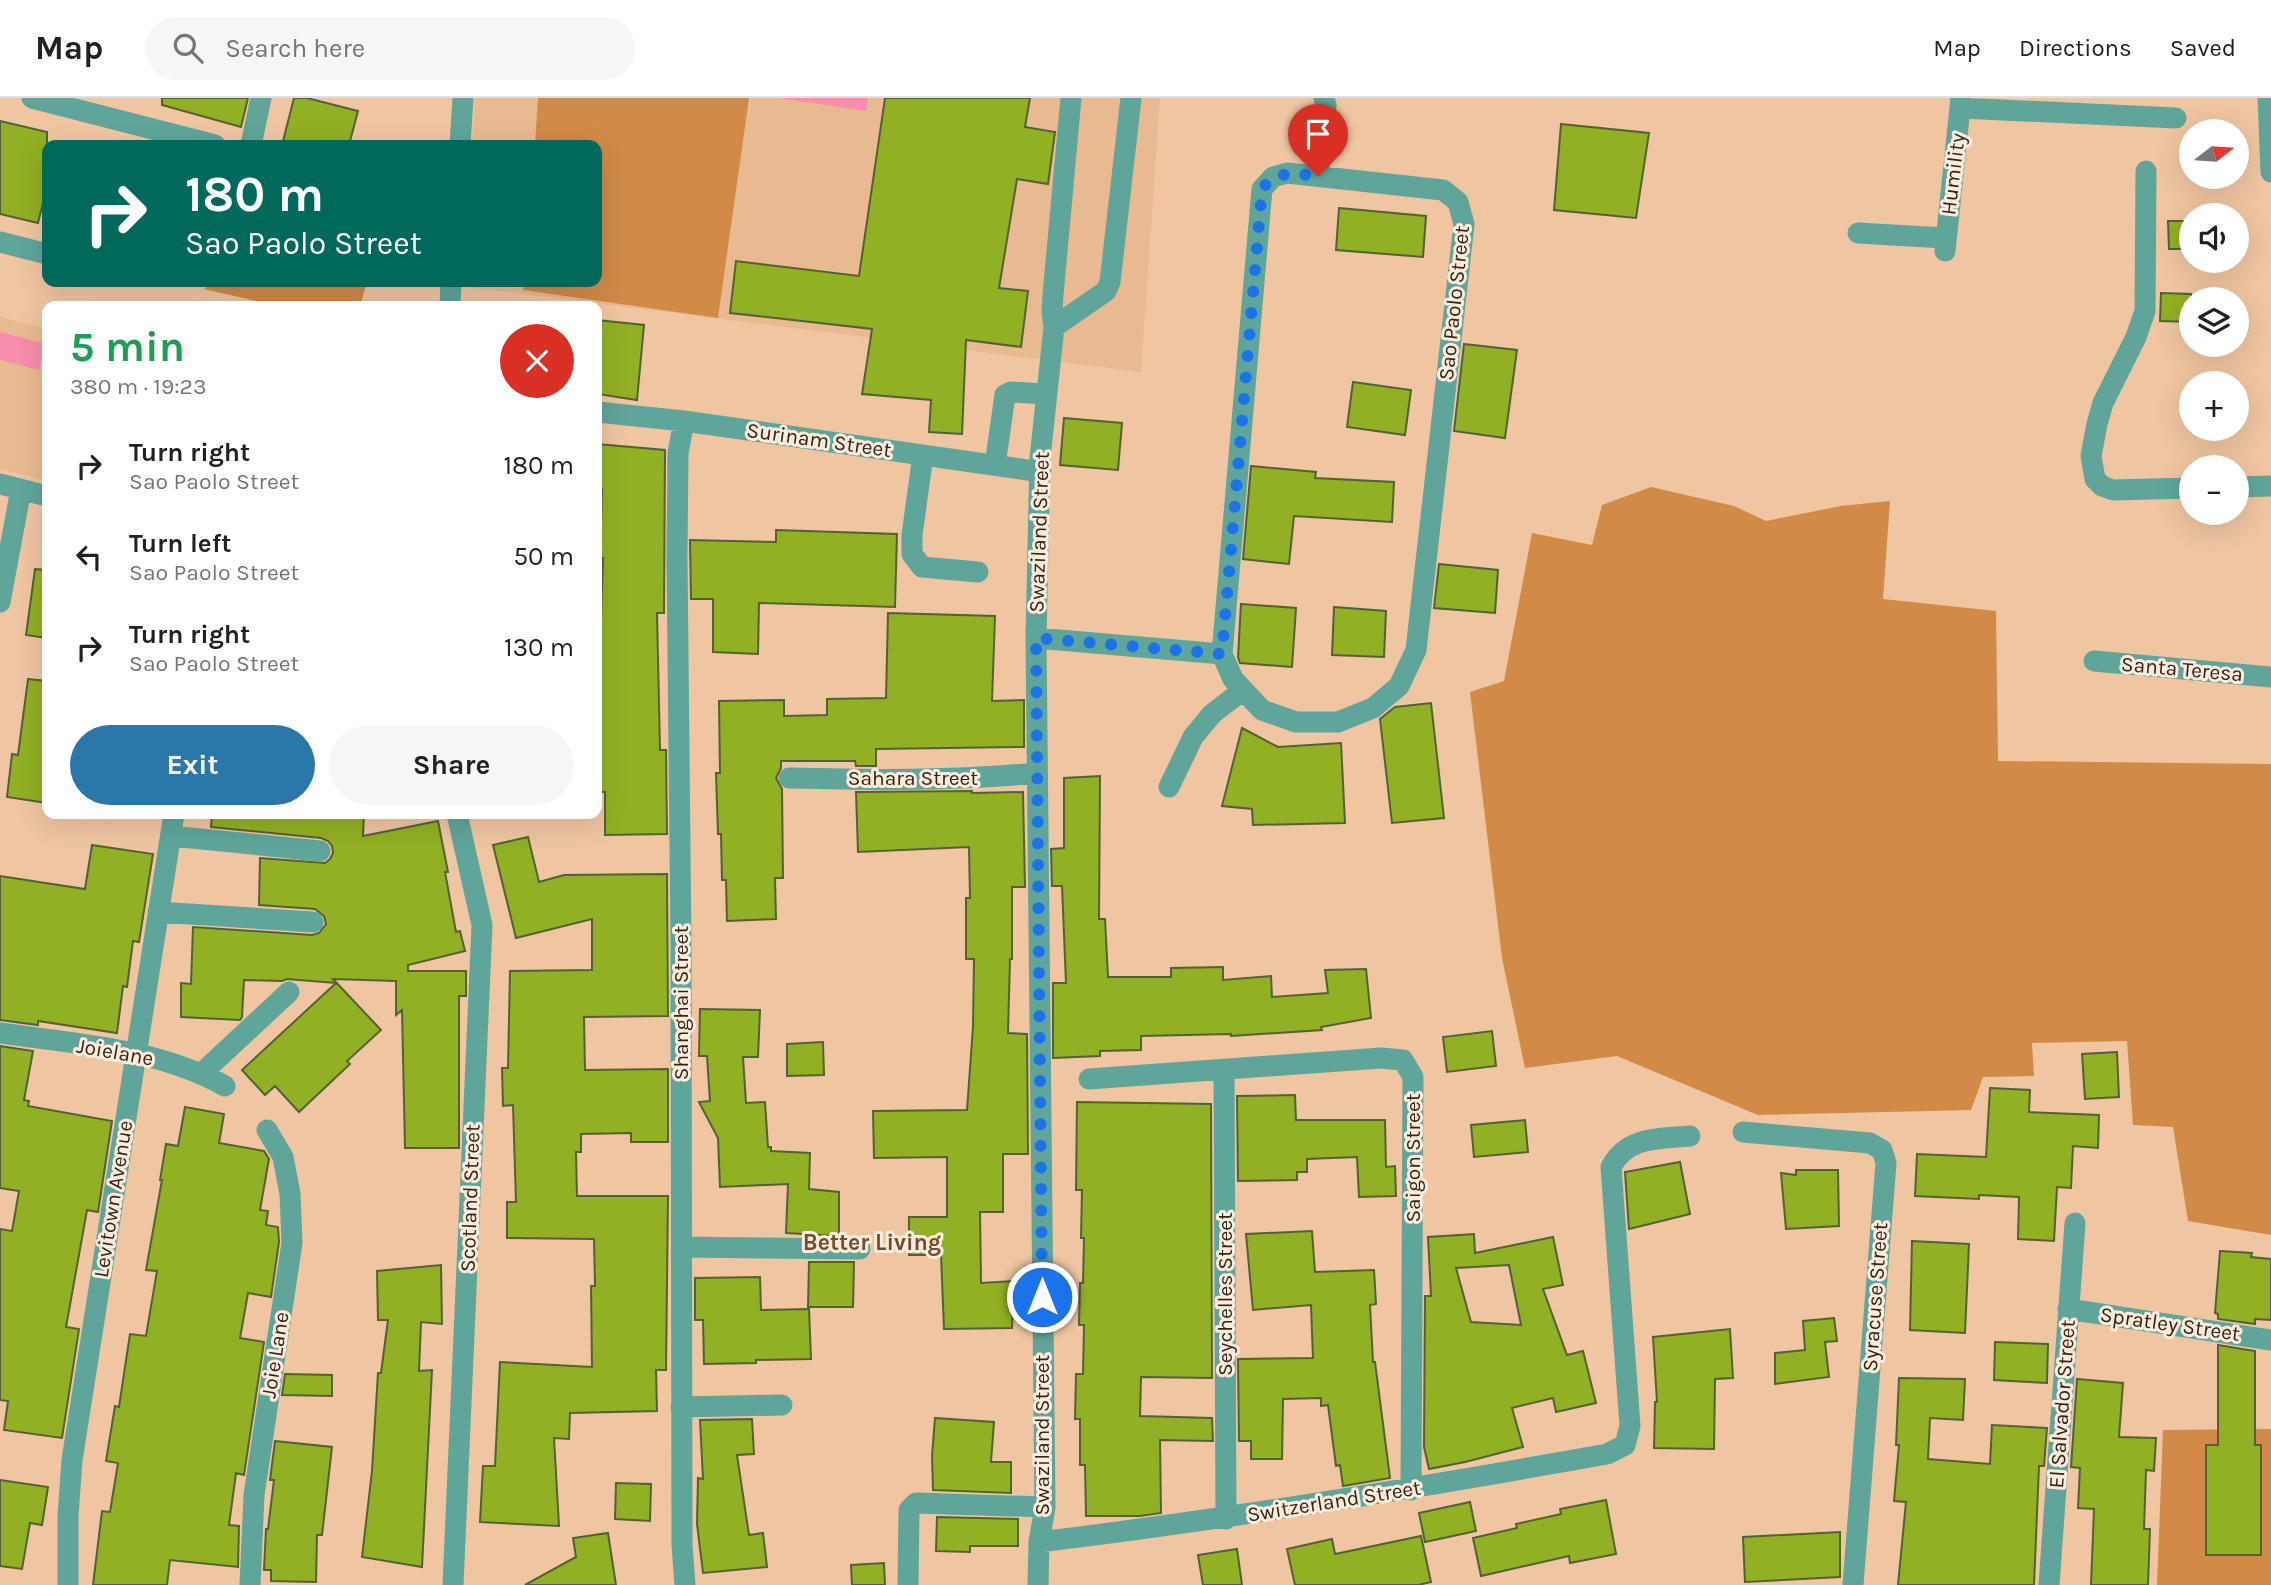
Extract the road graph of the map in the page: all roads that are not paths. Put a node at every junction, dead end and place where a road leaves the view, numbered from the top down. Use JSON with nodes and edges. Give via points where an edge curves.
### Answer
{"nodes":[{"id":1,"x":32,"y":98,"type":"edge"},
{"id":2,"x":261,"y":98,"type":"edge"},
{"id":3,"x":463,"y":98,"type":"edge"},
{"id":4,"x":1071,"y":98,"type":"edge"},
{"id":5,"x":1131,"y":98,"type":"edge"},
{"id":6,"x":1324,"y":98,"type":"edge"},
{"id":7,"x":2268,"y":98,"type":"edge"},
{"id":8,"x":1961,"y":103,"type":"edge"},
{"id":9,"x":2176,"y":118,"type":"dead end"},
{"id":10,"x":196,"y":140,"type":"edge"},
{"id":11,"x":252,"y":140,"type":"edge"},
{"id":12,"x":460,"y":140,"type":"edge"},
{"id":13,"x":2146,"y":171,"type":"dead end"},
{"id":14,"x":2271,"y":172,"type":"edge"},
{"id":15,"x":1318,"y":176,"type":"junction"},
{"id":16,"x":1858,"y":233,"type":"dead end"},
{"id":17,"x":0,"y":242,"type":"edge"},
{"id":18,"x":42,"y":253,"type":"edge"},
{"id":19,"x":1054,"y":327,"type":"junction"},
{"id":20,"x":1046,"y":394,"type":"junction"},
{"id":21,"x":602,"y":413,"type":"edge"},
{"id":22,"x":684,"y":421,"type":"junction"},
{"id":23,"x":923,"y":455,"type":"junction"},
{"id":24,"x":995,"y":465,"type":"junction"},
{"id":25,"x":1041,"y":472,"type":"junction"},
{"id":26,"x":2249,"y":486,"type":"edge"},
{"id":27,"x":2271,"y":486,"type":"edge"},
{"id":28,"x":10,"y":487,"type":"edge"},
{"id":29,"x":2179,"y":488,"type":"edge"},
{"id":30,"x":42,"y":495,"type":"edge"},
{"id":31,"x":978,"y":572,"type":"dead end"},
{"id":32,"x":0,"y":602,"type":"edge"},
{"id":33,"x":1036,"y":638,"type":"junction"},
{"id":34,"x":1222,"y":654,"type":"junction"},
{"id":35,"x":2094,"y":661,"type":"dead end"},
{"id":36,"x":2271,"y":677,"type":"edge"},
{"id":37,"x":1243,"y":690,"type":"junction"},
{"id":38,"x":1037,"y":773,"type":"junction"},
{"id":39,"x":789,"y":778,"type":"dead end"},
{"id":40,"x":1169,"y":787,"type":"dead end"},
{"id":41,"x":173,"y":819,"type":"edge"},
{"id":42,"x":458,"y":819,"type":"edge"},
{"id":43,"x":171,"y":836,"type":"junction"},
{"id":44,"x":320,"y":851,"type":"dead end"},
{"id":45,"x":158,"y":912,"type":"junction"},
{"id":46,"x":313,"y":922,"type":"dead end"},
{"id":47,"x":289,"y":992,"type":"dead end"},
{"id":48,"x":0,"y":1034,"type":"edge"},
{"id":49,"x":136,"y":1053,"type":"junction"},
{"id":50,"x":1224,"y":1069,"type":"junction"},
{"id":51,"x":202,"y":1073,"type":"junction"},
{"id":52,"x":1089,"y":1079,"type":"dead end"},
{"id":53,"x":225,"y":1086,"type":"dead end"},
{"id":54,"x":267,"y":1129,"type":"dead end"},
{"id":55,"x":1743,"y":1132,"type":"dead end"},
{"id":56,"x":1690,"y":1136,"type":"dead end"},
{"id":57,"x":2075,"y":1223,"type":"dead end"},
{"id":58,"x":682,"y":1247,"type":"junction"},
{"id":59,"x":860,"y":1249,"type":"dead end"},
{"id":60,"x":2068,"y":1309,"type":"junction"},
{"id":61,"x":2271,"y":1340,"type":"edge"},
{"id":62,"x":782,"y":1405,"type":"dead end"},
{"id":63,"x":681,"y":1407,"type":"junction"},
{"id":64,"x":1411,"y":1490,"type":"junction"},
{"id":65,"x":1045,"y":1507,"type":"junction"},
{"id":66,"x":1226,"y":1519,"type":"junction"},
{"id":67,"x":1039,"y":1542,"type":"junction"},
{"id":68,"x":68,"y":1585,"type":"edge"},
{"id":69,"x":250,"y":1585,"type":"edge"},
{"id":70,"x":453,"y":1585,"type":"edge"},
{"id":71,"x":685,"y":1585,"type":"edge"},
{"id":72,"x":908,"y":1585,"type":"edge"},
{"id":73,"x":1038,"y":1585,"type":"edge"},
{"id":74,"x":1853,"y":1585,"type":"edge"},
{"id":75,"x":2049,"y":1585,"type":"edge"}],
"edges":[{"from":1,"to":10,"type":"street"},
{"from":2,"to":11,"type":"street"},
{"from":3,"to":12,"type":"street"},
{"from":4,"to":19,"type":"street","name":"Swaziland Street","via":[[1052,304]]},
{"from":5,"to":19,"type":"street","via":[[1110,282],[1106,291]]},
{"from":6,"to":15,"type":"street"},
{"from":7,"to":14,"type":"street"},
{"from":8,"to":9,"type":"street"},
{"from":8,"to":16,"type":"street","name":"Humility","via":[[1945,244]]},
{"from":13,"to":29,"type":"street","via":[[2145,311],[2103,404],[2092,469],[2095,479],[2113,490]]},
{"from":15,"to":34,"type":"street","name":"Sao Paolo Street","via":[[1280,174],[1262,189]]},
{"from":15,"to":37,"type":"street","name":"Sao Paolo Street","via":[[1443,190],[1462,212],[1416,650],[1399,686],[1373,708],[1338,722],[1296,722],[1262,710]]},
{"from":17,"to":18,"type":"street"},
{"from":19,"to":20,"type":"street","name":"Swaziland Street"},
{"from":20,"to":24,"type":"street","via":[[1005,395]]},
{"from":20,"to":25,"type":"street","name":"Swaziland Street"},
{"from":21,"to":22,"type":"street","name":"Surinam Street"},
{"from":22,"to":23,"type":"street","name":"Surinam Street"},
{"from":22,"to":58,"type":"street","name":"Shanghai Street","via":[[678,453],[677,518]]},
{"from":23,"to":24,"type":"street","name":"Surinam Street"},
{"from":23,"to":31,"type":"street","via":[[912,554],[922,567]]},
{"from":24,"to":25,"type":"street","name":"Surinam Street"},
{"from":25,"to":33,"type":"street","name":"Swaziland Street"},
{"from":26,"to":27,"type":"street"},
{"from":28,"to":30,"type":"street"},
{"from":28,"to":32,"type":"street"},
{"from":33,"to":34,"type":"street"},
{"from":33,"to":38,"type":"street","name":"Swaziland Street"},
{"from":34,"to":37,"type":"street","name":"Sao Paolo Street"},
{"from":35,"to":36,"type":"street","name":"Santa Teresa"},
{"from":37,"to":40,"type":"street","via":[[1212,713],[1193,737]]},
{"from":38,"to":39,"type":"street","name":"Sahara Street","via":[[913,781]]},
{"from":38,"to":65,"type":"street","name":"Swaziland Street"},
{"from":41,"to":43,"type":"street","name":"Levitown Avenue"},
{"from":42,"to":70,"type":"street","name":"Scotland Street","via":[[482,925]]},
{"from":43,"to":44,"type":"street"},
{"from":43,"to":45,"type":"street","name":"Levitown Avenue"},
{"from":45,"to":46,"type":"street"},
{"from":45,"to":49,"type":"street","name":"Levitown Avenue"},
{"from":47,"to":51,"type":"street"},
{"from":48,"to":49,"type":"street","name":"Joielane"},
{"from":49,"to":51,"type":"street","name":"Joielane"},
{"from":49,"to":68,"type":"street","name":"Levitown Avenue","via":[[72,1460]]},
{"from":50,"to":52,"type":"street","name":"Saigon Street"},
{"from":50,"to":64,"type":"street","name":"Saigon Street","via":[[1392,1058],[1403,1060],[1413,1077]]},
{"from":50,"to":66,"type":"street","name":"Seychelles Street"},
{"from":51,"to":53,"type":"street","name":"Joielane"},
{"from":54,"to":69,"type":"street","name":"Joie Lane","via":[[283,1157],[292,1243],[254,1495]]},
{"from":55,"to":74,"type":"street","name":"Syracuse Street","via":[[1870,1143],[1882,1150],[1886,1163]]},
{"from":56,"to":64,"type":"street","name":"Switzerland Street","via":[[1641,1141],[1622,1150],[1611,1167],[1630,1426],[1625,1445],[1607,1454]]},
{"from":57,"to":60,"type":"street","name":"El Salvador Street"},
{"from":58,"to":59,"type":"street"},
{"from":58,"to":63,"type":"street","name":"Shanghai Street"},
{"from":60,"to":61,"type":"street","name":"Spratley Street"},
{"from":60,"to":75,"type":"street","name":"El Salvador Street"},
{"from":62,"to":63,"type":"street"},
{"from":63,"to":71,"type":"street","name":"Shanghai Street"},
{"from":64,"to":66,"type":"street","name":"Switzerland Street"},
{"from":65,"to":67,"type":"street","name":"Swaziland Street"},
{"from":65,"to":72,"type":"street","via":[[916,1503],[909,1510]]},
{"from":66,"to":67,"type":"street","name":"Switzerland Street"},
{"from":67,"to":73,"type":"street","name":"Swaziland Street"}]}
